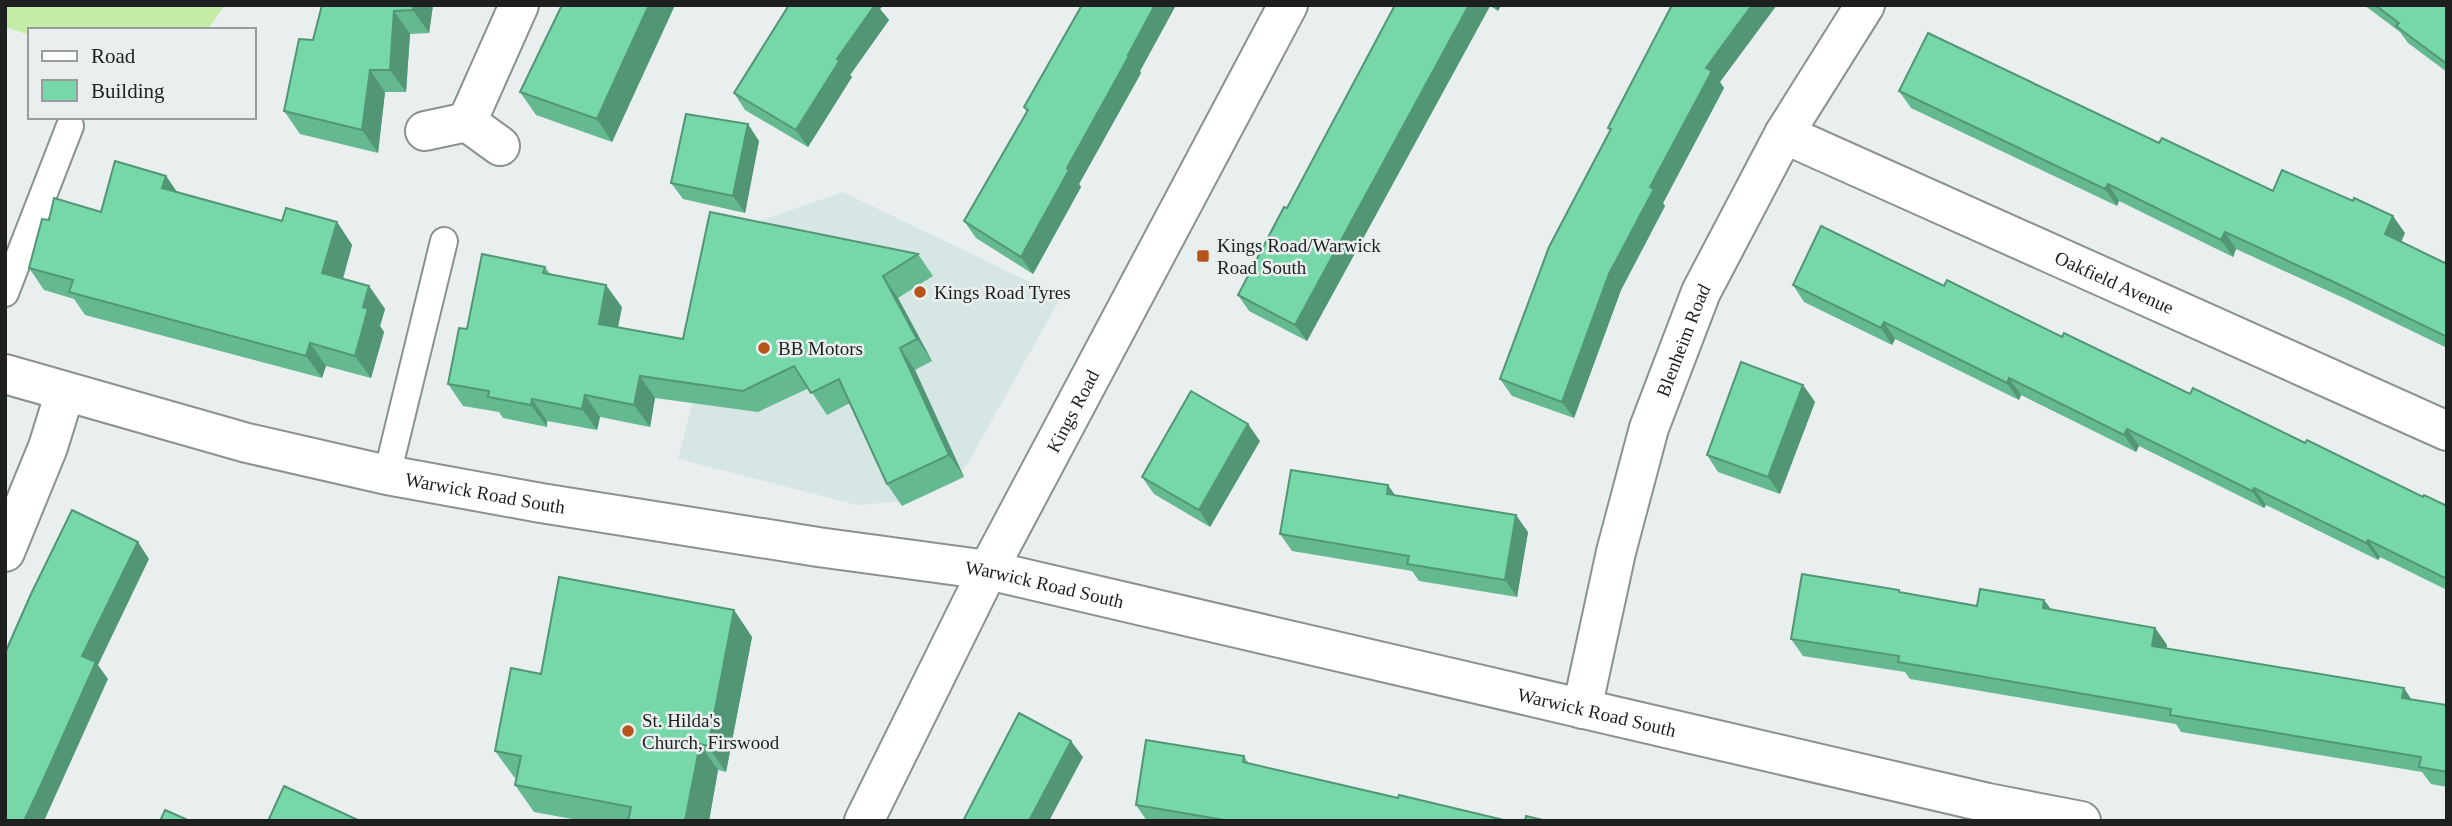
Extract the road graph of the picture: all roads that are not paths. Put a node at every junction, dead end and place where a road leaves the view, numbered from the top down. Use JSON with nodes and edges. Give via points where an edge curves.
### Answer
{"nodes":[{"id":1,"x":519,"y":5,"type":"edge"},
{"id":2,"x":1288,"y":5,"type":"edge"},
{"id":3,"x":1865,"y":5,"type":"edge"},
{"id":4,"x":467,"y":122,"type":"junction"},
{"id":5,"x":70,"y":126,"type":"dead end"},
{"id":6,"x":425,"y":131,"type":"dead end"},
{"id":7,"x":1784,"y":134,"type":"junction"},
{"id":8,"x":500,"y":146,"type":"dead end"},
{"id":9,"x":444,"y":241,"type":"dead end"},
{"id":10,"x":5,"y":293,"type":"edge"},
{"id":11,"x":5,"y":374,"type":"edge"},
{"id":12,"x":65,"y":392,"type":"junction"},
{"id":13,"x":2447,"y":431,"type":"edge"},
{"id":14,"x":387,"y":475,"type":"junction"},
{"id":15,"x":5,"y":552,"type":"edge"},
{"id":16,"x":988,"y":570,"type":"junction"},
{"id":17,"x":1582,"y":709,"type":"junction"},
{"id":18,"x":1987,"y":812,"type":"edge"},
{"id":19,"x":864,"y":821,"type":"edge"},
{"id":20,"x":2081,"y":821,"type":"edge"}],
"edges":[{"from":1,"to":4,"type":"street"},
{"from":2,"to":16,"type":"street","name":"Kings Road"},
{"from":3,"to":7,"type":"street","name":"Blenheim Road"},
{"from":4,"to":6,"type":"street"},
{"from":4,"to":8,"type":"street"},
{"from":5,"to":10,"type":"lane"},
{"from":7,"to":13,"type":"street","name":"Oakfield Avenue"},
{"from":7,"to":17,"type":"street","name":"Blenheim Road","via":[[1701,292],[1649,428],[1616,551]]},
{"from":9,"to":14,"type":"lane"},
{"from":11,"to":12,"type":"street","name":"Warwick Road South"},
{"from":12,"to":14,"type":"street","name":"Warwick Road South","via":[[247,443]]},
{"from":12,"to":15,"type":"street"},
{"from":14,"to":16,"type":"street","name":"Warwick Road South","via":[[721,532]]},
{"from":16,"to":17,"type":"street","name":"Warwick Road South"},
{"from":16,"to":19,"type":"street","name":"Kings Road"},
{"from":17,"to":18,"type":"street","name":"Warwick Road South"},
{"from":18,"to":20,"type":"street","name":"Warwick Road South"}]}
